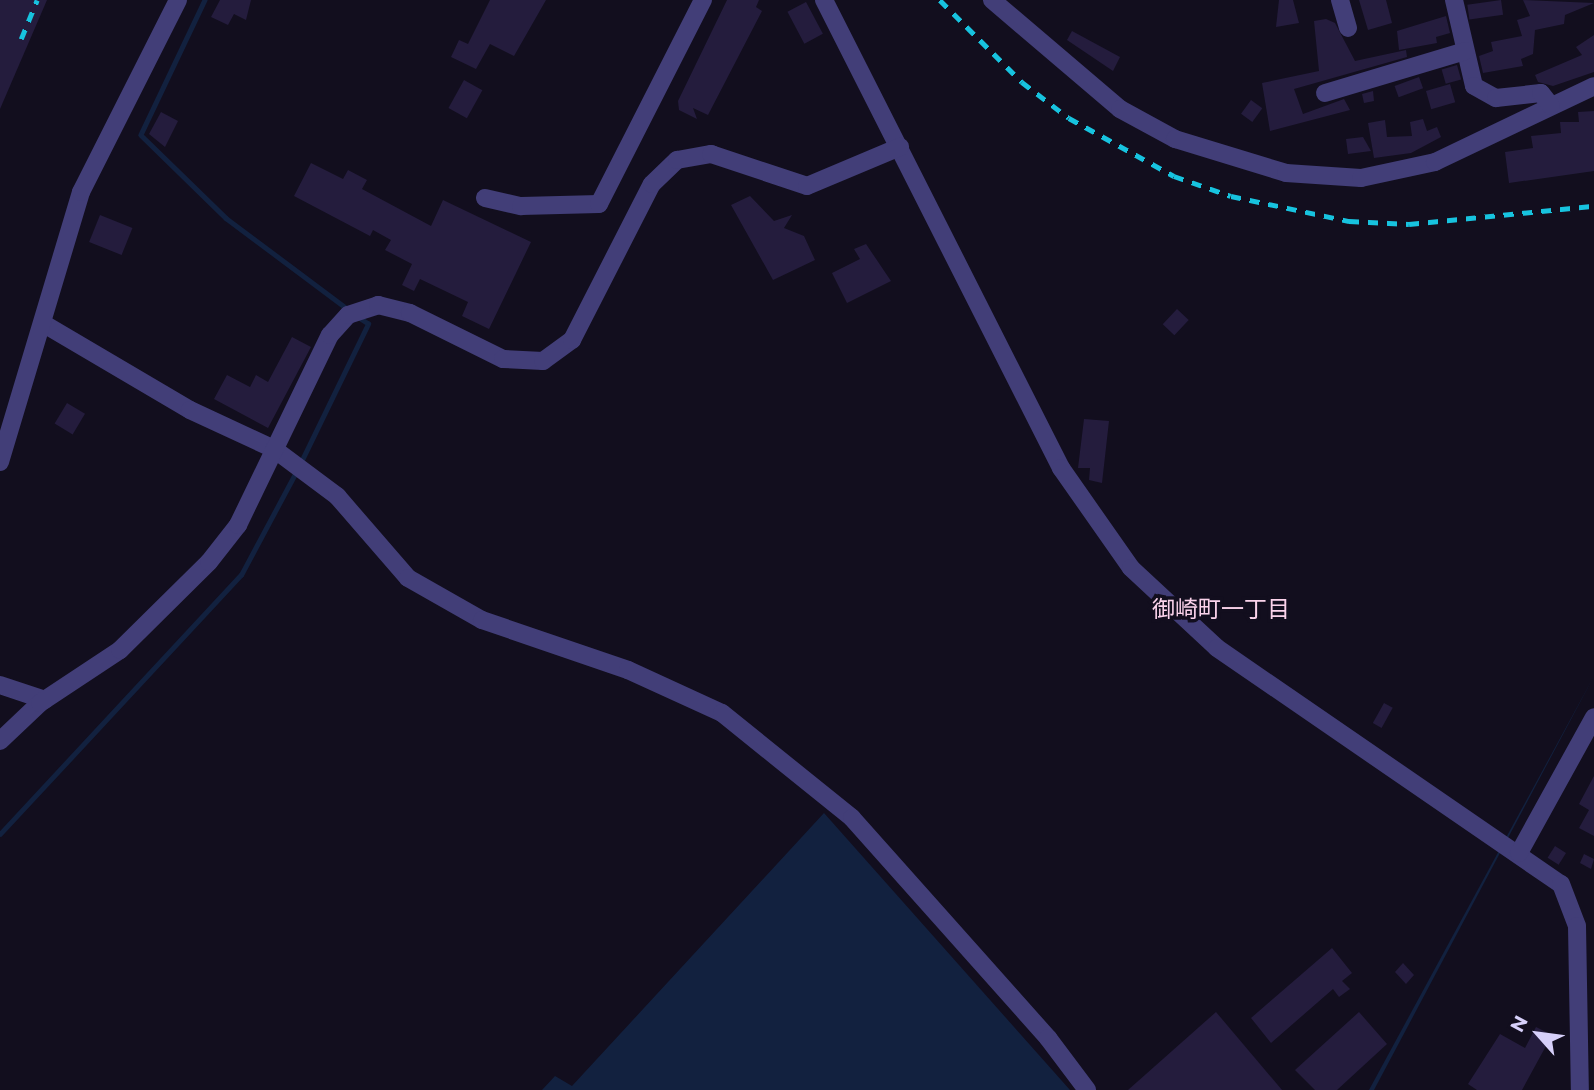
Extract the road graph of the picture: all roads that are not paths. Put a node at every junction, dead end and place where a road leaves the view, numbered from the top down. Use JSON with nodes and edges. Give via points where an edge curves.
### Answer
{"nodes":[{"id":1,"x":178,"y":0,"type":"edge"},
{"id":2,"x":703,"y":0,"type":"edge"},
{"id":3,"x":824,"y":0,"type":"edge"},
{"id":4,"x":992,"y":0,"type":"edge"},
{"id":5,"x":1340,"y":0,"type":"edge"},
{"id":6,"x":1454,"y":0,"type":"edge"},
{"id":7,"x":1348,"y":28,"type":"dead end"},
{"id":8,"x":1465,"y":51,"type":"junction"},
{"id":9,"x":1594,"y":86,"type":"edge"},
{"id":10,"x":1325,"y":93,"type":"dead end"},
{"id":11,"x":1552,"y":106,"type":"junction"},
{"id":12,"x":900,"y":147,"type":"junction"},
{"id":13,"x":485,"y":198,"type":"dead end"},
{"id":14,"x":44,"y":324,"type":"junction"},
{"id":15,"x":274,"y":449,"type":"junction"},
{"id":16,"x":0,"y":462,"type":"edge"},
{"id":17,"x":0,"y":685,"type":"edge"},
{"id":18,"x":46,"y":700,"type":"junction"},
{"id":19,"x":1594,"y":717,"type":"edge"},
{"id":20,"x":0,"y":741,"type":"edge"},
{"id":21,"x":1512,"y":848,"type":"junction"},
{"id":22,"x":1087,"y":1090,"type":"edge"},
{"id":23,"x":1580,"y":1090,"type":"edge"}],
"edges":[{"from":1,"to":14,"type":"street","via":[[81,192]]},
{"from":2,"to":13,"type":"street","via":[[600,204],[521,206]]},
{"from":3,"to":12,"type":"street"},
{"from":4,"to":11,"type":"street","via":[[1120,109],[1175,139],[1278,172],[1361,178],[1404,170],[1468,148]]},
{"from":5,"to":7,"type":"street"},
{"from":6,"to":8,"type":"street"},
{"from":8,"to":10,"type":"street"},
{"from":8,"to":11,"type":"street","via":[[1481,92],[1496,98],[1541,93]]},
{"from":9,"to":11,"type":"street"},
{"from":12,"to":15,"type":"street","via":[[807,186],[711,154],[677,160],[652,184],[572,340],[543,361],[503,359],[410,313],[378,305],[348,315],[330,335]]},
{"from":12,"to":21,"type":"street","via":[[1061,468],[1131,568],[1217,648]]},
{"from":14,"to":15,"type":"street","via":[[190,410]]},
{"from":14,"to":16,"type":"street"},
{"from":15,"to":18,"type":"street","via":[[238,525],[209,562],[120,650]]},
{"from":15,"to":22,"type":"street","via":[[337,496],[408,578],[482,620],[628,670],[722,713],[775,761],[811,782],[852,818],[1048,1038]]},
{"from":17,"to":18,"type":"street"},
{"from":18,"to":20,"type":"street"},
{"from":19,"to":21,"type":"street"},
{"from":21,"to":23,"type":"street","via":[[1561,884],[1573,901]]}]}
